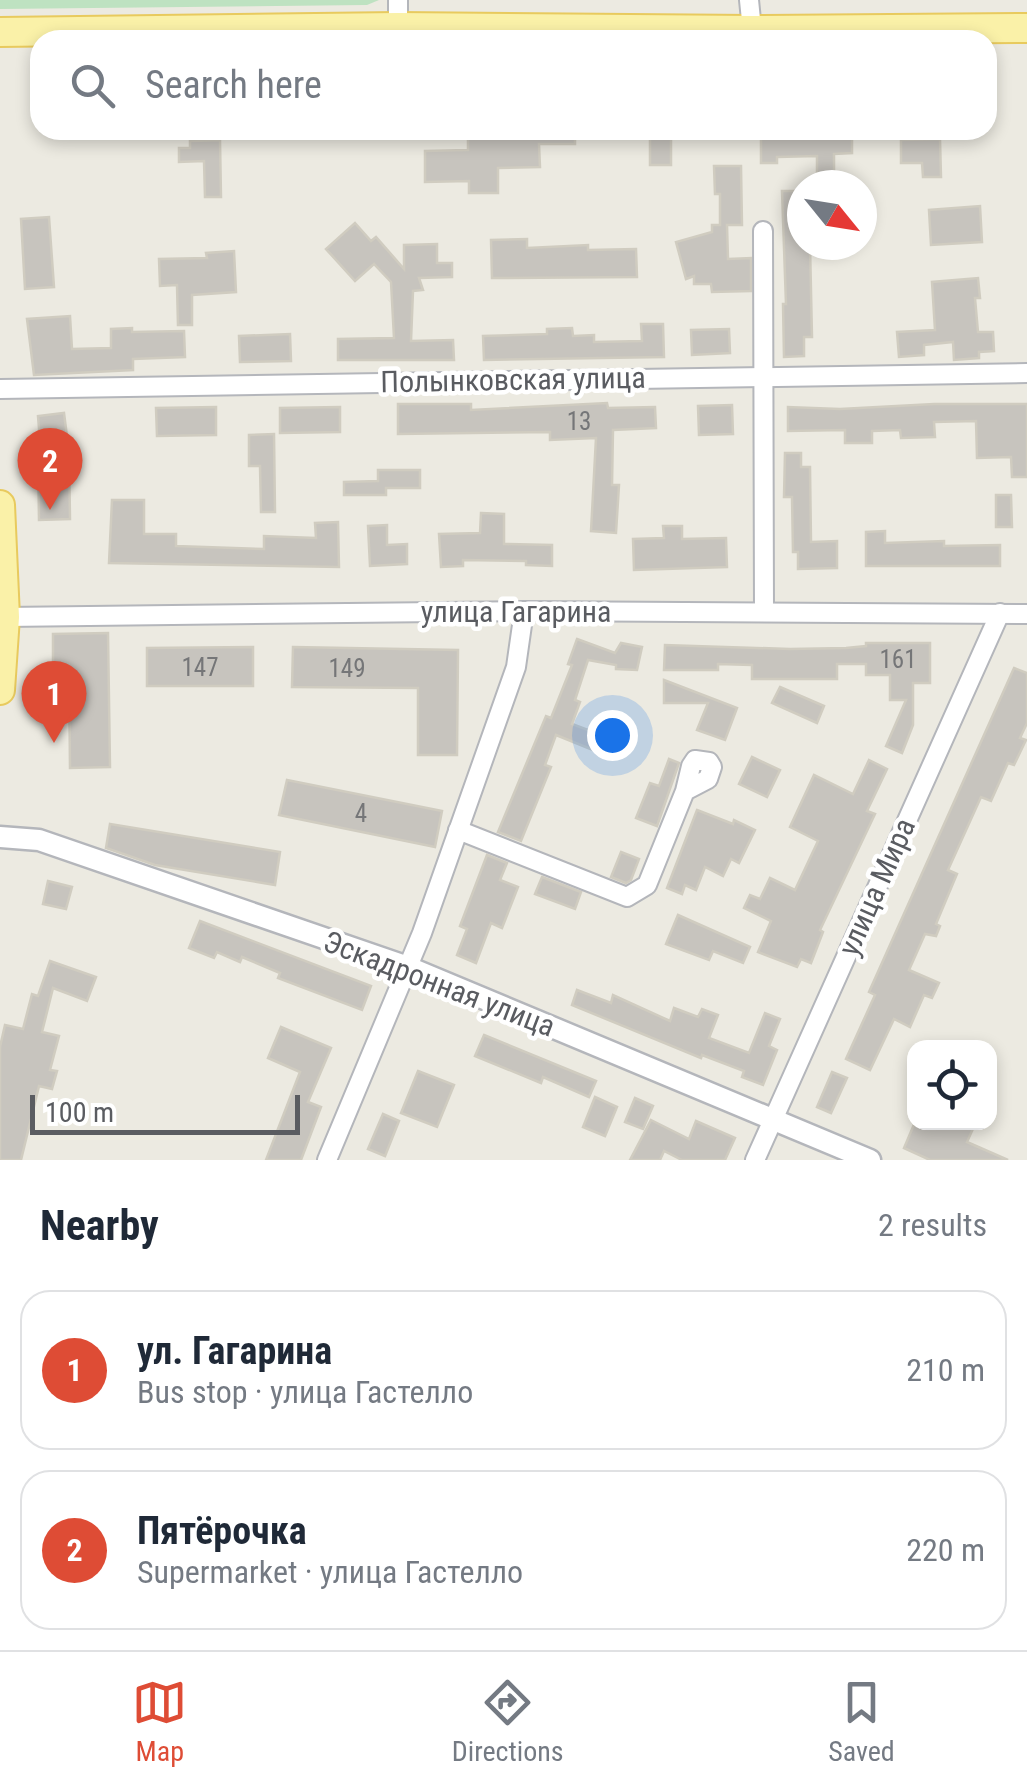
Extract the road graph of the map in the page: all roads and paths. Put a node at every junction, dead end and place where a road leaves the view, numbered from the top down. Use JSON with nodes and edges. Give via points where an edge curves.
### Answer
{"nodes":[{"id":1,"x":749,"y":0,"type":"edge"},
{"id":2,"x":398,"y":13,"type":"edge"},
{"id":3,"x":1027,"y":28,"type":"edge"},
{"id":4,"x":42,"y":30,"type":"edge"},
{"id":5,"x":752,"y":30,"type":"junction"},
{"id":6,"x":30,"y":31,"type":"edge"},
{"id":7,"x":0,"y":32,"type":"edge"},
{"id":8,"x":763,"y":231,"type":"dead end"},
{"id":9,"x":1027,"y":373,"type":"edge"},
{"id":10,"x":764,"y":377,"type":"junction"},
{"id":11,"x":0,"y":389,"type":"edge"},
{"id":12,"x":0,"y":505,"type":"edge"},
{"id":13,"x":524,"y":611,"type":"junction"},
{"id":14,"x":764,"y":612,"type":"junction"},
{"id":15,"x":1000,"y":614,"type":"junction"},
{"id":16,"x":1027,"y":614,"type":"edge"},
{"id":17,"x":5,"y":617,"type":"junction"},
{"id":18,"x":0,"y":690,"type":"edge"},
{"id":19,"x":685,"y":792,"type":"dead end"},
{"id":20,"x":458,"y":830,"type":"junction"},
{"id":21,"x":0,"y":837,"type":"edge"},
{"id":22,"x":408,"y":967,"type":"junction"},
{"id":23,"x":773,"y":1121,"type":"junction"},
{"id":24,"x":327,"y":1160,"type":"edge"},
{"id":25,"x":755,"y":1160,"type":"edge"},
{"id":26,"x":870,"y":1160,"type":"edge"}],
"edges":[{"from":1,"to":5,"type":"street"},
{"from":2,"to":4,"type":"main road"},
{"from":2,"to":5,"type":"main road"},
{"from":3,"to":5,"type":"main road"},
{"from":6,"to":7,"type":"main road"},
{"from":8,"to":10,"type":"street"},
{"from":9,"to":10,"type":"street","name":"Полынковская улица"},
{"from":10,"to":11,"type":"street","name":"Полынковская улица"},
{"from":10,"to":14,"type":"street"},
{"from":12,"to":17,"type":"main road"},
{"from":13,"to":14,"type":"street","name":"улица Гагарина"},
{"from":13,"to":17,"type":"street","name":"улица Гагарина"},
{"from":13,"to":20,"type":"street","via":[[516,667]]},
{"from":14,"to":15,"type":"street","name":"улица Гагарина"},
{"from":15,"to":16,"type":"street","name":"улица Гагарина"},
{"from":15,"to":23,"type":"street","name":"улица Мира"},
{"from":17,"to":18,"type":"main road"},
{"from":19,"to":20,"type":"street","via":[[648,885],[627,897]]},
{"from":20,"to":22,"type":"street"},
{"from":21,"to":22,"type":"street","name":"Эскадронная улица","via":[[39,840]]},
{"from":22,"to":23,"type":"street","name":"Эскадронная улица"},
{"from":22,"to":24,"type":"street"},
{"from":23,"to":25,"type":"street","name":"улица Мира"},
{"from":23,"to":26,"type":"street","name":"Эскадронная улица"}]}
